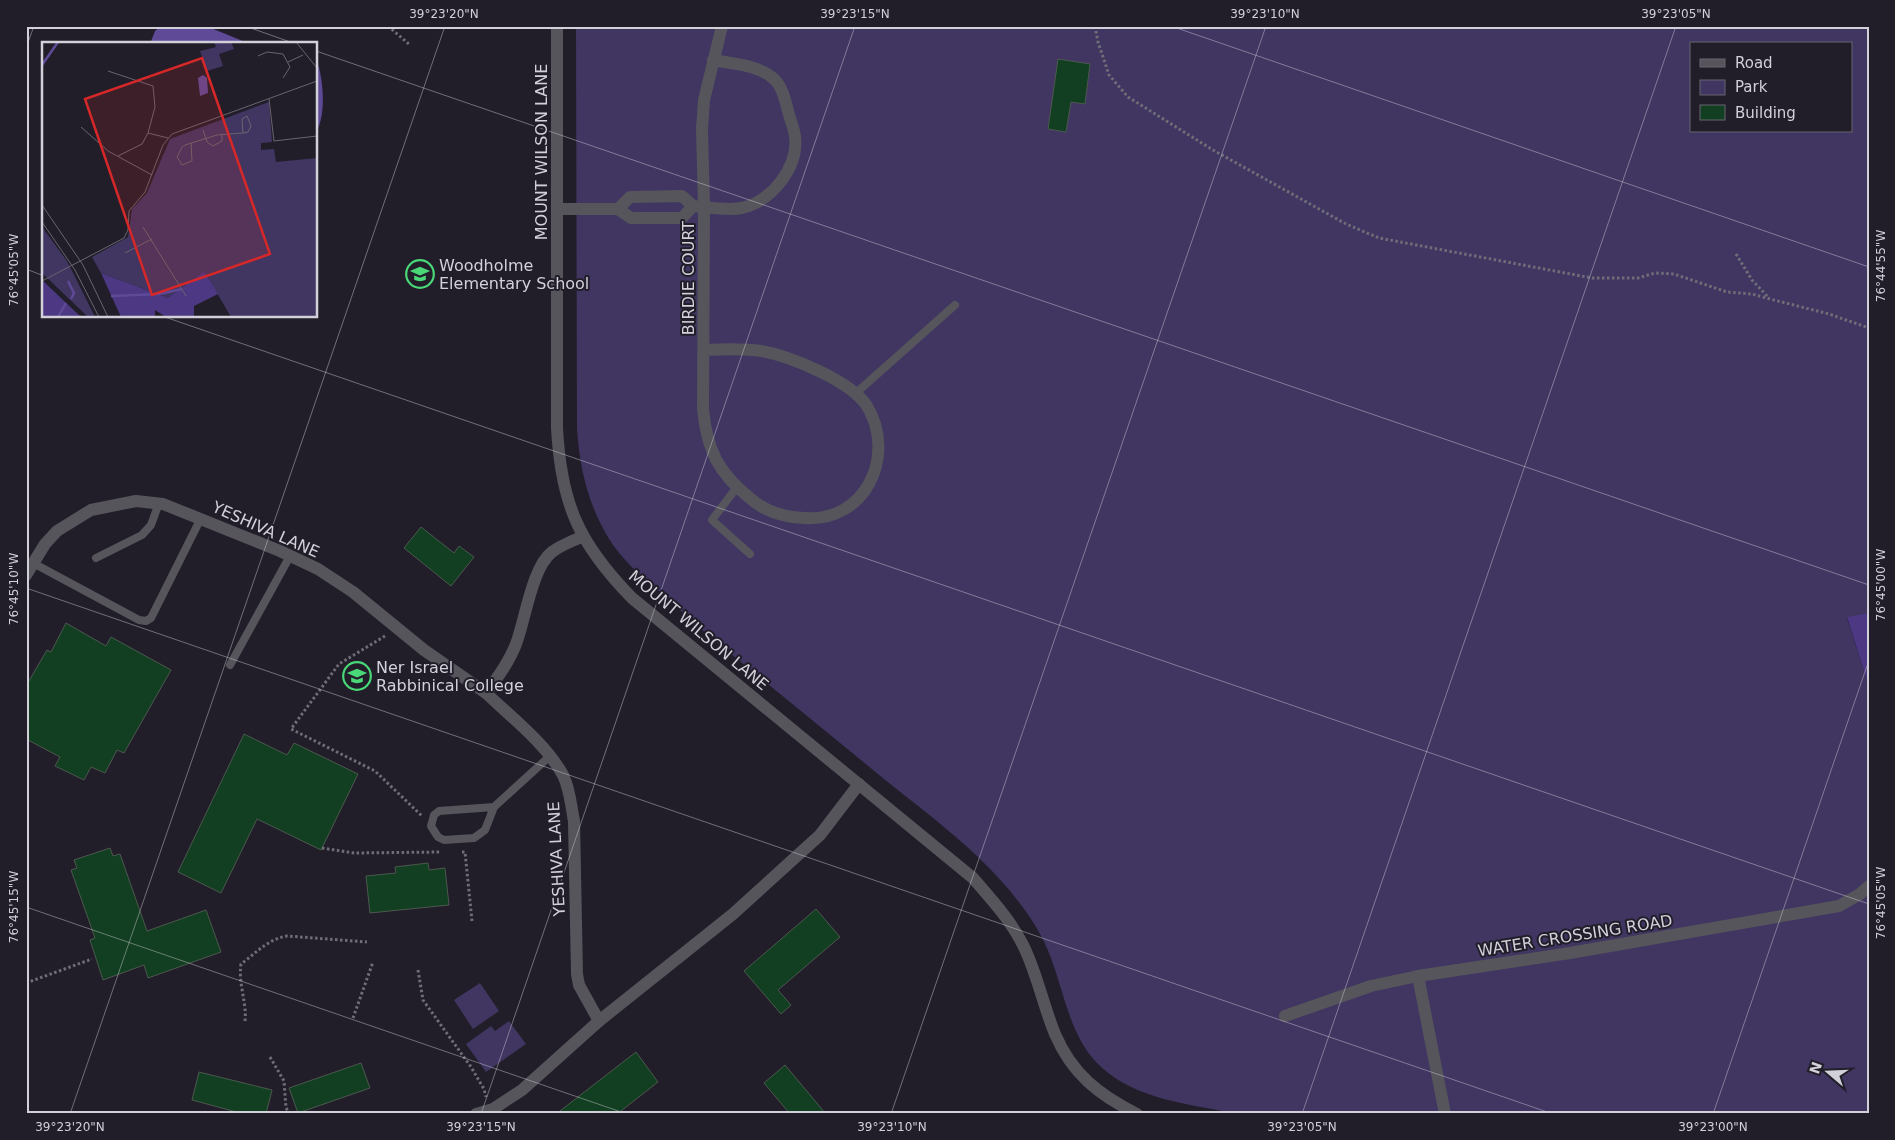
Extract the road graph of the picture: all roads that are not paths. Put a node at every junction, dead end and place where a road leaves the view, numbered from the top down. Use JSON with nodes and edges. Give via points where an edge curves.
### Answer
{"nodes":[{"id":1,"x":557,"y":26,"type":"edge"},
{"id":2,"x":722,"y":26,"type":"edge"},
{"id":3,"x":713,"y":60,"type":"junction"},
{"id":4,"x":699,"y":206,"type":"junction"},
{"id":5,"x":557,"y":209,"type":"junction"},
{"id":6,"x":618,"y":209,"type":"junction"},
{"id":7,"x":955,"y":305,"type":"dead end"},
{"id":8,"x":704,"y":350,"type":"junction"},
{"id":9,"x":856,"y":393,"type":"junction"},
{"id":10,"x":737,"y":487,"type":"junction"},
{"id":11,"x":159,"y":503,"type":"junction"},
{"id":12,"x":201,"y":518,"type":"junction"},
{"id":13,"x":583,"y":536,"type":"junction"},
{"id":14,"x":750,"y":554,"type":"dead end"},
{"id":15,"x":290,"y":556,"type":"junction"},
{"id":16,"x":96,"y":558,"type":"dead end"},
{"id":17,"x":33,"y":563,"type":"junction"},
{"id":18,"x":26,"y":575,"type":"edge"},
{"id":19,"x":230,"y":665,"type":"dead end"},
{"id":20,"x":486,"y":693,"type":"junction"},
{"id":21,"x":550,"y":756,"type":"junction"},
{"id":22,"x":860,"y":784,"type":"junction"},
{"id":23,"x":494,"y":807,"type":"junction"},
{"id":24,"x":1869,"y":886,"type":"edge"},
{"id":25,"x":1418,"y":976,"type":"junction"},
{"id":26,"x":1285,"y":1016,"type":"dead end"},
{"id":27,"x":599,"y":1021,"type":"junction"},
{"id":28,"x":476,"y":1114,"type":"edge"},
{"id":29,"x":1137,"y":1114,"type":"edge"},
{"id":30,"x":1445,"y":1114,"type":"edge"}],
"edges":[{"from":1,"to":5,"type":"street","name":"MOUNT WILSON LANE"},
{"from":2,"to":3,"type":"street","name":"BIRDIE COURT"},
{"from":3,"to":4,"type":"street","name":"BIRDIE COURT","via":[[704,100]]},
{"from":3,"to":4,"type":"street","via":[[754,68],[776,80],[795,138],[787,173],[766,196],[741,208]]},
{"from":4,"to":6,"type":"street","name":"BIRDIE COURT","via":[[682,218],[631,218]]},
{"from":4,"to":6,"type":"street","name":"BIRDIE COURT","via":[[682,196],[630,197]]},
{"from":4,"to":8,"type":"street","name":"BIRDIE COURT"},
{"from":5,"to":6,"type":"street","name":"BIRDIE COURT"},
{"from":5,"to":13,"type":"street","name":"MOUNT WILSON LANE","via":[[559,459],[564,488]]},
{"from":7,"to":9,"type":"lane"},
{"from":8,"to":9,"type":"street","name":"BIRDIE COURT","via":[[746,350],[781,356],[820,372]]},
{"from":8,"to":10,"type":"street","name":"BIRDIE COURT","via":[[703,409],[708,442],[722,471]]},
{"from":9,"to":10,"type":"street","name":"BIRDIE COURT","via":[[873,420],[879,454],[870,484],[854,502],[822,518],[795,518],[767,510]]},
{"from":10,"to":14,"type":"lane","via":[[712,520]]},
{"from":11,"to":12,"type":"street","name":"YESHIVA LANE"},
{"from":11,"to":16,"type":"lane","via":[[151,525],[142,535]]},
{"from":11,"to":17,"type":"street","name":"YESHIVA LANE","via":[[136,501],[91,510],[57,531]]},
{"from":12,"to":15,"type":"street","name":"YESHIVA LANE"},
{"from":12,"to":17,"type":"lane","via":[[152,618],[146,621]]},
{"from":13,"to":20,"type":"street","via":[[551,552],[545,560],[538,572],[516,644],[504,670]]},
{"from":13,"to":22,"type":"street","name":"MOUNT WILSON LANE","via":[[597,559],[632,598]]},
{"from":15,"to":19,"type":"lane"},
{"from":15,"to":20,"type":"street","name":"YESHIVA LANE","via":[[353,592],[424,650]]},
{"from":17,"to":18,"type":"street","name":"YESHIVA LANE"},
{"from":20,"to":21,"type":"street","name":"YESHIVA LANE"},
{"from":21,"to":23,"type":"lane"},
{"from":21,"to":27,"type":"street","name":"YESHIVA LANE","via":[[563,776],[574,821],[579,985]]},
{"from":22,"to":27,"type":"street","via":[[820,835],[760,891]]},
{"from":22,"to":29,"type":"street","name":"MOUNT WILSON LANE","via":[[988,894],[1023,944],[1055,1034],[1074,1066],[1098,1092]]},
{"from":23,"to":23,"type":"lane","via":[[439,811],[434,815],[431,826],[444,840],[474,838],[485,830]]},
{"from":24,"to":25,"type":"street","name":"WATER CROSSING ROAD","via":[[1838,906]]},
{"from":25,"to":26,"type":"street","name":"WATER CROSSING ROAD","via":[[1372,986]]},
{"from":25,"to":30,"type":"street"},
{"from":27,"to":28,"type":"street","via":[[522,1090],[490,1110]]}]}
